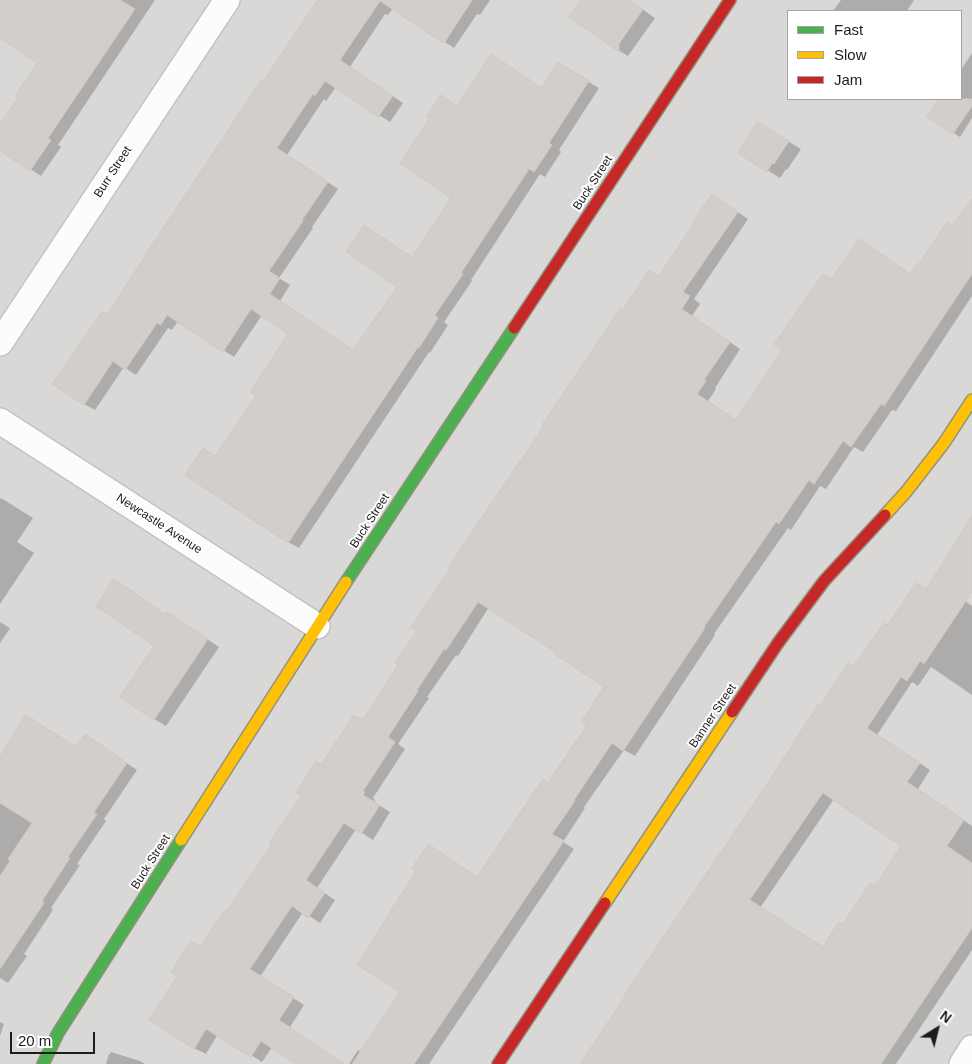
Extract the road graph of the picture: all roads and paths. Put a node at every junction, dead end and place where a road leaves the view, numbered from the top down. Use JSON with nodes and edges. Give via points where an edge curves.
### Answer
{"nodes":[{"id":1,"x":227,"y":0,"type":"edge"},
{"id":2,"x":730,"y":0,"type":"edge"},
{"id":3,"x":0,"y":343,"type":"edge"},
{"id":4,"x":972,"y":400,"type":"edge"},
{"id":5,"x":0,"y":421,"type":"edge"},
{"id":6,"x":317,"y":626,"type":"junction"},
{"id":7,"x":972,"y":1048,"type":"edge"},
{"id":8,"x":43,"y":1064,"type":"edge"},
{"id":9,"x":498,"y":1064,"type":"edge"},
{"id":10,"x":962,"y":1064,"type":"edge"}],
"edges":[{"from":1,"to":3,"type":"street","name":"Burr Street"},
{"from":2,"to":6,"type":"street","name":"Buck Street"},
{"from":4,"to":9,"type":"street","name":"Banner Street","via":[[944,444],[906,492],[824,581],[778,643]]},
{"from":5,"to":6,"type":"street","name":"Newcastle Avenue"},
{"from":6,"to":8,"type":"street","name":"Buck Street","via":[[58,1033]]},
{"from":7,"to":10,"type":"street"}]}
